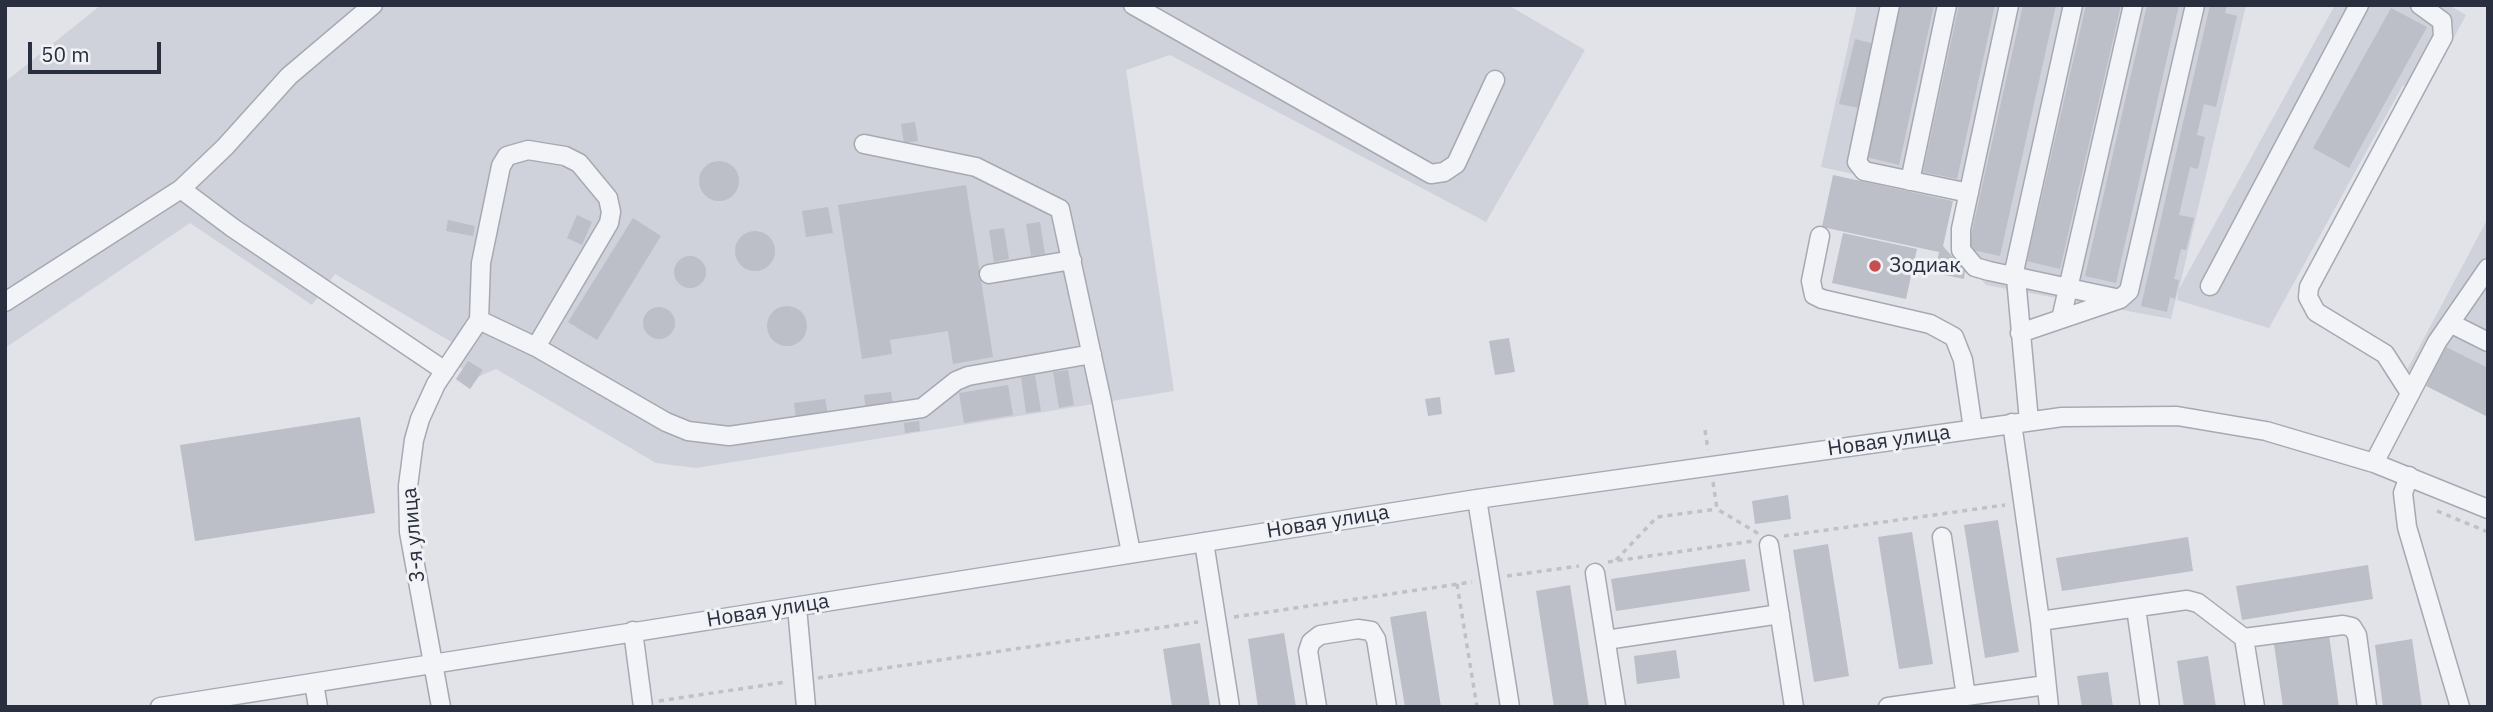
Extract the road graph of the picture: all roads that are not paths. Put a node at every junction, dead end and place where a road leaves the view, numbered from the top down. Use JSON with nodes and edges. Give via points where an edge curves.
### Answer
{"nodes":[{"id":1,"x":373,"y":5,"type":"edge"},
{"id":2,"x":1133,"y":5,"type":"edge"},
{"id":3,"x":1890,"y":5,"type":"edge"},
{"id":4,"x":1947,"y":5,"type":"edge"},
{"id":5,"x":2009,"y":5,"type":"edge"},
{"id":6,"x":2073,"y":5,"type":"edge"},
{"id":7,"x":2133,"y":5,"type":"edge"},
{"id":8,"x":2195,"y":5,"type":"edge"},
{"id":9,"x":2359,"y":5,"type":"edge"},
{"id":10,"x":2420,"y":5,"type":"edge"},
{"id":11,"x":1494,"y":80,"type":"dead end"},
{"id":12,"x":863,"y":144,"type":"dead end"},
{"id":13,"x":1910,"y":181,"type":"junction"},
{"id":14,"x":181,"y":189,"type":"junction"},
{"id":15,"x":1969,"y":193,"type":"junction"},
{"id":16,"x":1820,"y":236,"type":"dead end"},
{"id":17,"x":1072,"y":260,"type":"junction"},
{"id":18,"x":2488,"y":268,"type":"edge"},
{"id":19,"x":989,"y":274,"type":"dead end"},
{"id":20,"x":2015,"y":277,"type":"junction"},
{"id":21,"x":2210,"y":286,"type":"dead end"},
{"id":22,"x":2068,"y":288,"type":"junction"},
{"id":23,"x":2120,"y":299,"type":"junction"},
{"id":24,"x":5,"y":302,"type":"edge"},
{"id":25,"x":2061,"y":319,"type":"junction"},
{"id":26,"x":479,"y":320,"type":"junction"},
{"id":27,"x":2450,"y":323,"type":"junction"},
{"id":28,"x":2020,"y":332,"type":"junction"},
{"id":29,"x":2488,"y":342,"type":"edge"},
{"id":30,"x":536,"y":347,"type":"junction"},
{"id":31,"x":1092,"y":354,"type":"junction"},
{"id":32,"x":445,"y":371,"type":"junction"},
{"id":33,"x":2410,"y":393,"type":"junction"},
{"id":34,"x":2020,"y":422,"type":"junction"},
{"id":35,"x":1972,"y":429,"type":"junction"},
{"id":36,"x":2374,"y":463,"type":"junction"},
{"id":37,"x":2409,"y":476,"type":"junction"},
{"id":38,"x":1477,"y":499,"type":"junction"},
{"id":39,"x":2488,"y":509,"type":"edge"},
{"id":40,"x":1942,"y":537,"type":"dead end"},
{"id":41,"x":1774,"y":541,"type":"road end"},
{"id":42,"x":1204,"y":542,"type":"junction"},
{"id":43,"x":1130,"y":553,"type":"junction"},
{"id":44,"x":1596,"y":567,"type":"road end"},
{"id":45,"x":797,"y":607,"type":"junction"},
{"id":46,"x":2136,"y":608,"type":"junction"},
{"id":47,"x":1780,"y":614,"type":"junction"},
{"id":48,"x":2040,"y":621,"type":"junction"},
{"id":49,"x":633,"y":631,"type":"junction"},
{"id":50,"x":2244,"y":638,"type":"junction"},
{"id":51,"x":1606,"y":640,"type":"junction"},
{"id":52,"x":434,"y":664,"type":"junction"},
{"id":53,"x":314,"y":682,"type":"junction"},
{"id":54,"x":2046,"y":685,"type":"junction"},
{"id":55,"x":1966,"y":695,"type":"junction"},
{"id":56,"x":643,"y":705,"type":"edge"},
{"id":57,"x":160,"y":707,"type":"edge"},
{"id":58,"x":318,"y":707,"type":"edge"},
{"id":59,"x":441,"y":707,"type":"edge"},
{"id":60,"x":806,"y":707,"type":"edge"},
{"id":61,"x":1230,"y":707,"type":"edge"},
{"id":62,"x":1317,"y":707,"type":"edge"},
{"id":63,"x":1387,"y":707,"type":"edge"},
{"id":64,"x":1510,"y":707,"type":"edge"},
{"id":65,"x":1616,"y":707,"type":"edge"},
{"id":66,"x":1794,"y":707,"type":"edge"},
{"id":67,"x":1888,"y":707,"type":"edge"},
{"id":68,"x":2049,"y":707,"type":"edge"},
{"id":69,"x":2150,"y":707,"type":"edge"},
{"id":70,"x":2255,"y":707,"type":"edge"},
{"id":71,"x":2367,"y":707,"type":"edge"},
{"id":72,"x":2460,"y":707,"type":"edge"}],
"edges":[{"from":1,"to":14,"type":"street","via":[[289,76]]},
{"from":2,"to":11,"type":"street","via":[[1431,174],[1456,164]]},
{"from":3,"to":13,"type":"street","via":[[1857,162],[1864,171]]},
{"from":4,"to":13,"type":"street"},
{"from":5,"to":15,"type":"street"},
{"from":6,"to":20,"type":"street","via":[[2018,246]]},
{"from":7,"to":22,"type":"street"},
{"from":8,"to":23,"type":"street","via":[[2129,291]]},
{"from":9,"to":21,"type":"street"},
{"from":10,"to":33,"type":"street","via":[[2442,21],[2443,37],[2309,287],[2308,297],[2316,312],[2385,354]]},
{"from":12,"to":17,"type":"street","via":[[976,167],[1054,203],[1063,217]]},
{"from":13,"to":15,"type":"street"},
{"from":14,"to":24,"type":"street"},
{"from":14,"to":32,"type":"street"},
{"from":15,"to":20,"type":"street","via":[[1959,242],[1965,258],[1975,267]]},
{"from":16,"to":35,"type":"street","via":[[1811,281],[1814,295],[1930,324],[1954,337],[1963,360]]},
{"from":17,"to":19,"type":"street"},
{"from":17,"to":31,"type":"street"},
{"from":18,"to":27,"type":"street"},
{"from":20,"to":22,"type":"street"},
{"from":20,"to":28,"type":"street"},
{"from":22,"to":23,"type":"street"},
{"from":22,"to":25,"type":"street"},
{"from":23,"to":25,"type":"street"},
{"from":25,"to":28,"type":"street"},
{"from":26,"to":30,"type":"street"},
{"from":26,"to":30,"type":"street","via":[[481,263],[501,166],[516,151],[565,156],[594,177],[610,203],[611,218]]},
{"from":26,"to":32,"type":"street","name":"3-я улица"},
{"from":27,"to":29,"type":"street"},
{"from":27,"to":33,"type":"street"},
{"from":28,"to":34,"type":"street"},
{"from":30,"to":31,"type":"street","via":[[666,422],[688,431],[729,436],[922,408],[968,376]]},
{"from":31,"to":43,"type":"street"},
{"from":32,"to":52,"type":"street","name":"3-я улица","via":[[420,419],[408,486],[413,563]]},
{"from":33,"to":36,"type":"street"},
{"from":34,"to":35,"type":"street","name":"Новая улица"},
{"from":34,"to":36,"type":"street","name":"Новая улица","via":[[2099,415],[2177,416],[2266,431]]},
{"from":34,"to":48,"type":"street","via":[[2023,502]]},
{"from":35,"to":38,"type":"street","name":"Новая улица"},
{"from":36,"to":37,"type":"street","name":"Новая улица"},
{"from":37,"to":39,"type":"street","name":"Новая улица"},
{"from":37,"to":72,"type":"street","via":[[2403,493],[2407,527]]},
{"from":38,"to":42,"type":"street","name":"Новая улица"},
{"from":38,"to":64,"type":"street"},
{"from":40,"to":55,"type":"street"},
{"from":41,"to":47,"type":"street"},
{"from":42,"to":43,"type":"street","name":"Новая улица"},
{"from":42,"to":61,"type":"street"},
{"from":43,"to":45,"type":"street","name":"Новая улица"},
{"from":44,"to":51,"type":"street"},
{"from":45,"to":49,"type":"street","name":"Новая улица"},
{"from":45,"to":60,"type":"street"},
{"from":46,"to":48,"type":"street"},
{"from":46,"to":50,"type":"street","via":[[2187,600]]},
{"from":46,"to":69,"type":"street"},
{"from":47,"to":51,"type":"street"},
{"from":47,"to":66,"type":"street"},
{"from":48,"to":54,"type":"street"},
{"from":49,"to":52,"type":"street","name":"Новая улица"},
{"from":49,"to":56,"type":"street"},
{"from":50,"to":70,"type":"street"},
{"from":50,"to":71,"type":"street","via":[[2352,627]]},
{"from":51,"to":65,"type":"street"},
{"from":52,"to":53,"type":"street","name":"Новая улица"},
{"from":52,"to":59,"type":"street","name":"3-я улица"},
{"from":53,"to":57,"type":"street","name":"Новая улица"},
{"from":53,"to":58,"type":"street"},
{"from":54,"to":55,"type":"street"},
{"from":54,"to":68,"type":"street"},
{"from":55,"to":67,"type":"street"},
{"from":62,"to":63,"type":"street","via":[[1308,651],[1311,642],[1320,635],[1358,629],[1371,631],[1376,639]]}]}
